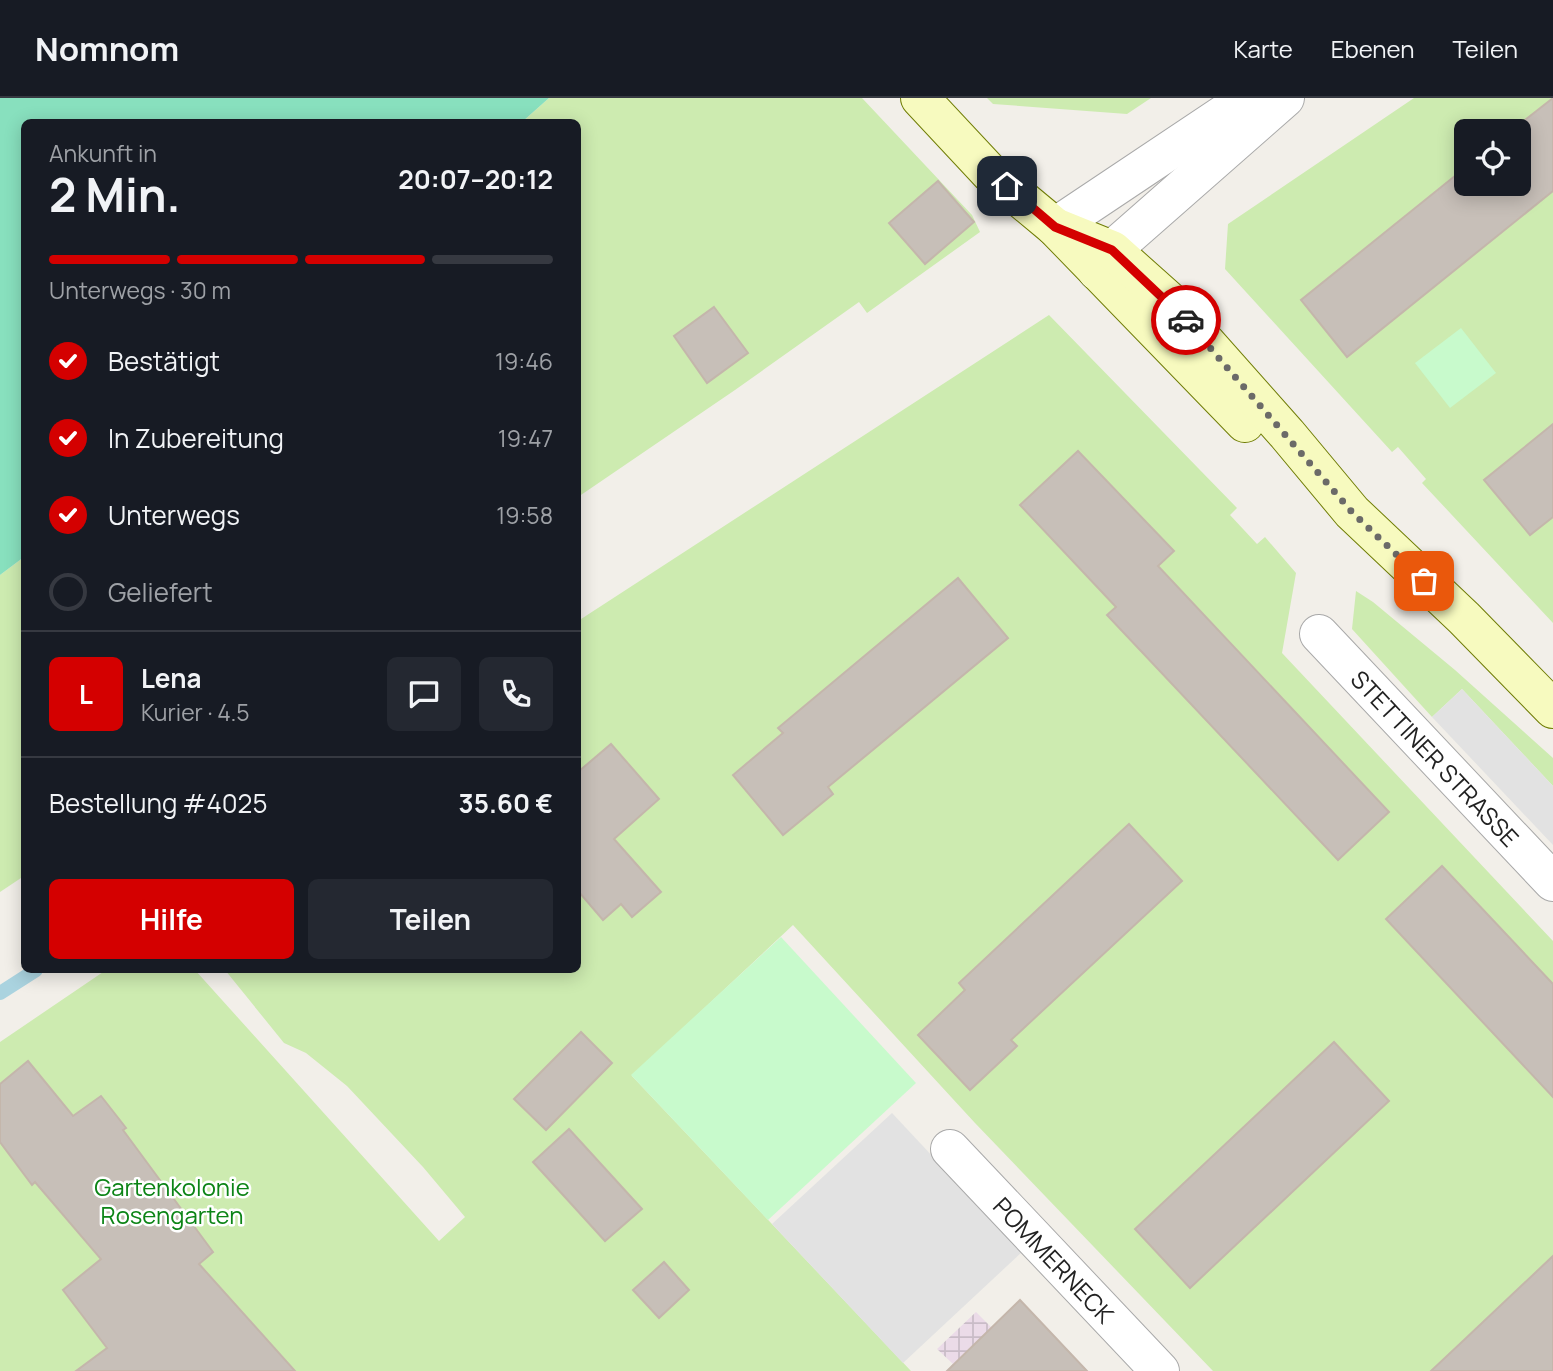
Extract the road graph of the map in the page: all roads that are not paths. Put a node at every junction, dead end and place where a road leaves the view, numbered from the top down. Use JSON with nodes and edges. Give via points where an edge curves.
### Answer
{"nodes":[{"id":1,"x":920,"y":98,"type":"edge"},
{"id":2,"x":1248,"y":98,"type":"edge"},
{"id":3,"x":1285,"y":98,"type":"edge"},
{"id":4,"x":1055,"y":227,"type":"junction"},
{"id":5,"x":1104,"y":260,"type":"junction"},
{"id":6,"x":1319,"y":634,"type":"dead end"},
{"id":7,"x":1553,"y":709,"type":"edge"},
{"id":8,"x":1553,"y":882,"type":"edge"},
{"id":9,"x":950,"y":1149,"type":"dead end"},
{"id":10,"x":1160,"y":1371,"type":"edge"}],
"edges":[{"from":1,"to":4,"type":"street","via":[[990,173]]},
{"from":2,"to":4,"type":"street"},
{"from":3,"to":5,"type":"street"},
{"from":4,"to":5,"type":"street"},
{"from":5,"to":7,"type":"street","via":[[1311,489],[1352,512]]},
{"from":6,"to":8,"type":"street","name":"STETTINER STRASSE"},
{"from":9,"to":10,"type":"street","name":"POMMERNECK"}]}
